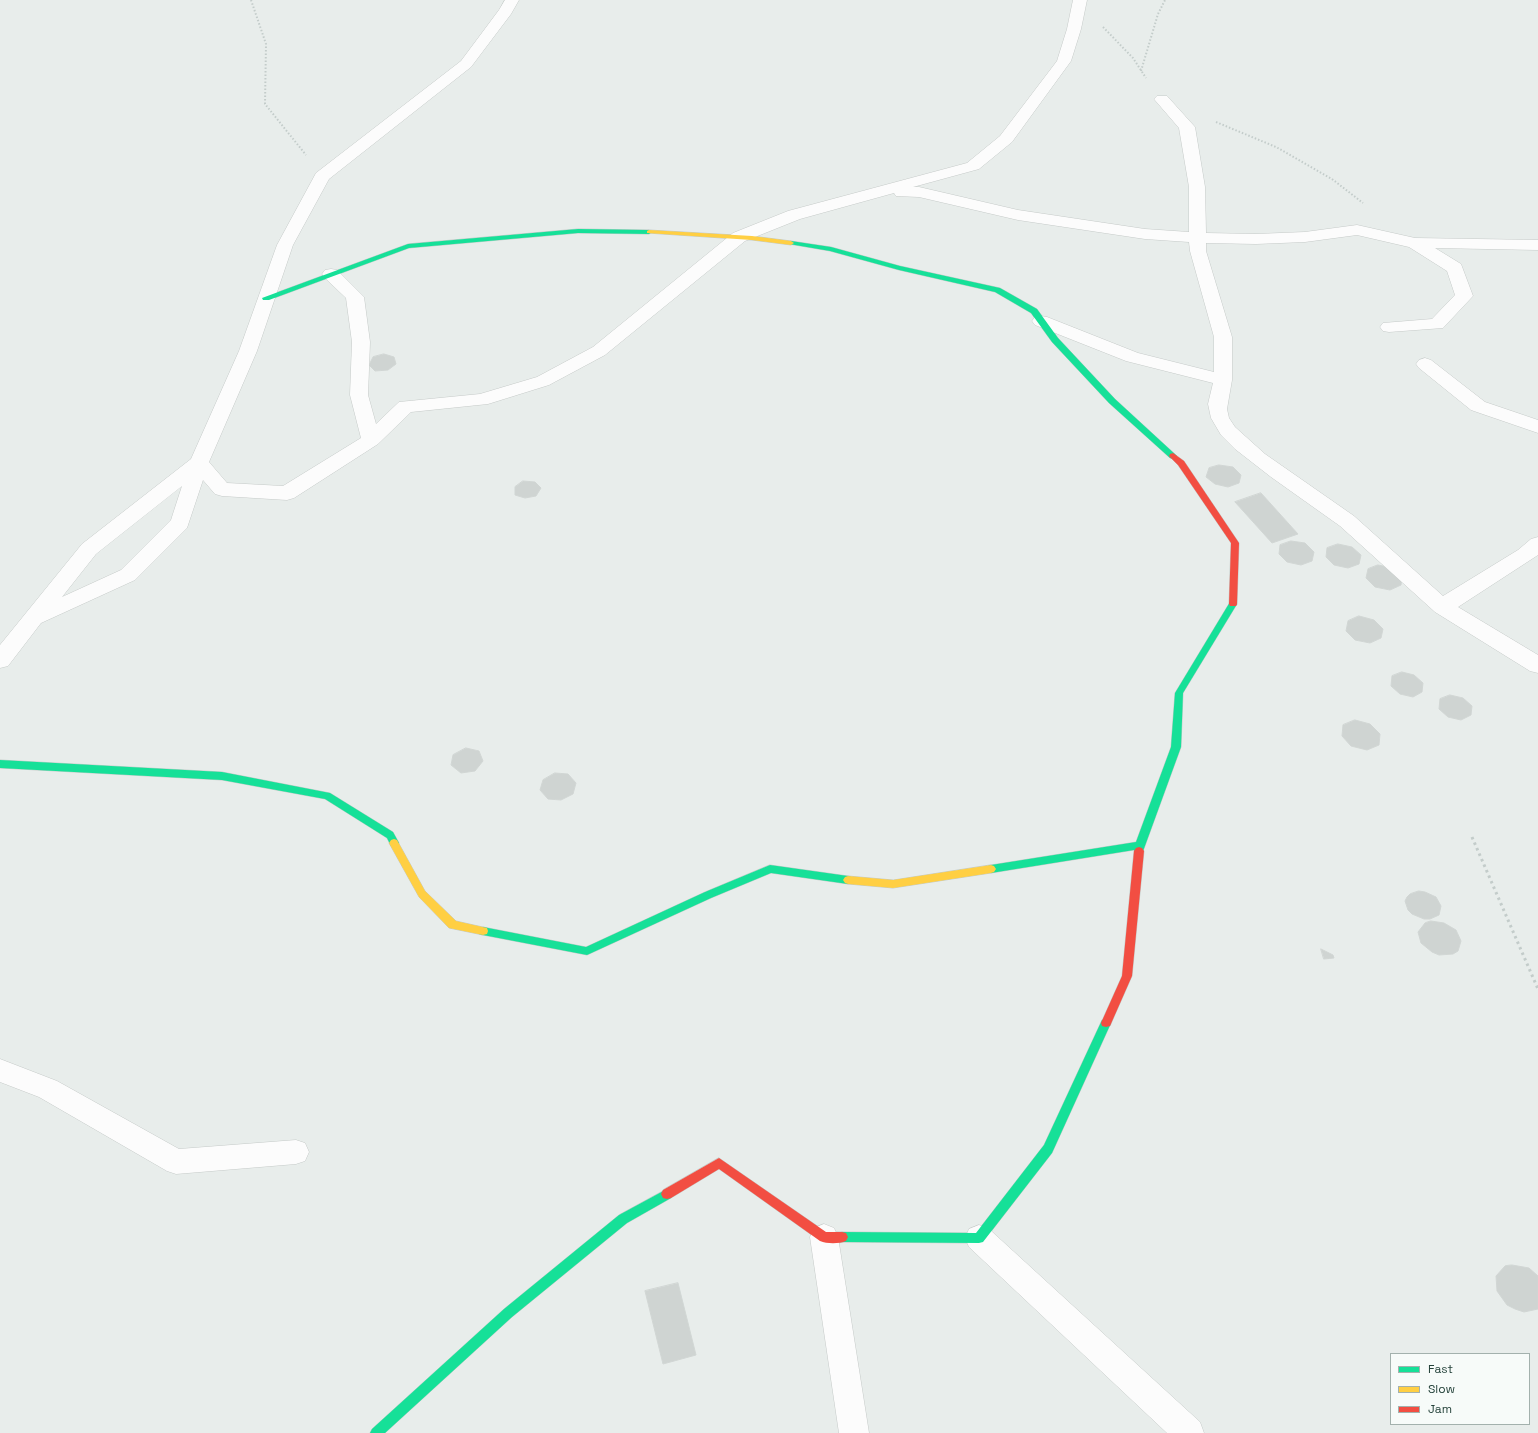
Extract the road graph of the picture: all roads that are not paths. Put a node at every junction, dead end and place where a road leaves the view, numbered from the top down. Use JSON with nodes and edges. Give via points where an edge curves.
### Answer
{"nodes":[{"id":1,"x":512,"y":0,"type":"edge"},
{"id":2,"x":1080,"y":2,"type":"edge"},
{"id":3,"x":1162,"y":99,"type":"dead end"},
{"id":4,"x":865,"y":196,"type":"junction"},
{"id":5,"x":739,"y":237,"type":"junction"},
{"id":6,"x":1198,"y":238,"type":"junction"},
{"id":7,"x":1415,"y":244,"type":"junction"},
{"id":8,"x":1538,"y":244,"type":"edge"},
{"id":9,"x":331,"y":274,"type":"junction"},
{"id":10,"x":266,"y":298,"type":"junction"},
{"id":11,"x":1041,"y":321,"type":"junction"},
{"id":12,"x":1389,"y":327,"type":"dead end"},
{"id":13,"x":1425,"y":364,"type":"dead end"},
{"id":14,"x":1223,"y":380,"type":"junction"},
{"id":15,"x":1538,"y":427,"type":"edge"},
{"id":16,"x":371,"y":440,"type":"junction"},
{"id":17,"x":199,"y":463,"type":"junction"},
{"id":18,"x":1538,"y":544,"type":"edge"},
{"id":19,"x":1442,"y":607,"type":"junction"},
{"id":20,"x":32,"y":620,"type":"junction"},
{"id":21,"x":0,"y":660,"type":"edge"},
{"id":22,"x":1538,"y":665,"type":"edge"},
{"id":23,"x":0,"y":764,"type":"edge"},
{"id":24,"x":1140,"y":845,"type":"junction"},
{"id":25,"x":0,"y":1070,"type":"edge"},
{"id":26,"x":296,"y":1152,"type":"dead end"},
{"id":27,"x":824,"y":1236,"type":"junction"},
{"id":28,"x":979,"y":1238,"type":"junction"},
{"id":29,"x":376,"y":1433,"type":"edge"},
{"id":30,"x":854,"y":1433,"type":"edge"},
{"id":31,"x":1189,"y":1433,"type":"edge"}],
"edges":[{"from":1,"to":10,"type":"street","via":[[466,64],[322,176],[285,245]]},
{"from":2,"to":4,"type":"street","via":[[1064,61],[1006,139],[973,166]]},
{"from":3,"to":6,"type":"street","via":[[1187,127],[1197,187]]},
{"from":4,"to":5,"type":"street","via":[[794,215]]},
{"from":4,"to":6,"type":"street","via":[[919,192],[1018,215],[1145,234]]},
{"from":5,"to":9,"type":"street","via":[[660,232],[578,231],[408,246]]},
{"from":5,"to":11,"type":"street","via":[[831,249],[997,290],[1034,311]]},
{"from":5,"to":16,"type":"street","via":[[598,351],[543,381],[481,400],[406,406]]},
{"from":6,"to":7,"type":"street","via":[[1305,237],[1357,230]]},
{"from":6,"to":14,"type":"street","via":[[1198,251],[1223,336]]},
{"from":7,"to":8,"type":"street"},
{"from":7,"to":12,"type":"street","via":[[1455,268],[1464,296],[1437,324]]},
{"from":9,"to":10,"type":"street"},
{"from":9,"to":16,"type":"street","via":[[355,297],[360,342],[359,395]]},
{"from":10,"to":17,"type":"street","via":[[248,351]]},
{"from":11,"to":14,"type":"street","via":[[1132,357]]},
{"from":11,"to":24,"type":"street","via":[[1055,340],[1112,401],[1181,463],[1235,543],[1233,604],[1179,693],[1176,747]]},
{"from":13,"to":15,"type":"street","via":[[1478,406]]},
{"from":14,"to":19,"type":"street","via":[[1217,402],[1221,419],[1232,435],[1264,463],[1347,521]]},
{"from":16,"to":17,"type":"street","via":[[287,493],[222,489]]},
{"from":17,"to":20,"type":"street","via":[[89,549]]},
{"from":17,"to":20,"type":"street","via":[[180,524],[128,575]]},
{"from":18,"to":19,"type":"street","via":[[1525,555]]},
{"from":19,"to":22,"type":"street"},
{"from":20,"to":21,"type":"street"},
{"from":23,"to":24,"type":"street","via":[[222,776],[327,796],[390,835],[422,894],[453,925],[587,951],[708,894],[770,869],[893,884]]},
{"from":24,"to":28,"type":"street","via":[[1127,976],[1048,1149]]},
{"from":25,"to":26,"type":"street","via":[[48,1089],[176,1162]]},
{"from":27,"to":28,"type":"street"},
{"from":27,"to":29,"type":"street","via":[[719,1163],[622,1219],[508,1313]]},
{"from":27,"to":30,"type":"street"},
{"from":28,"to":31,"type":"street"}]}
